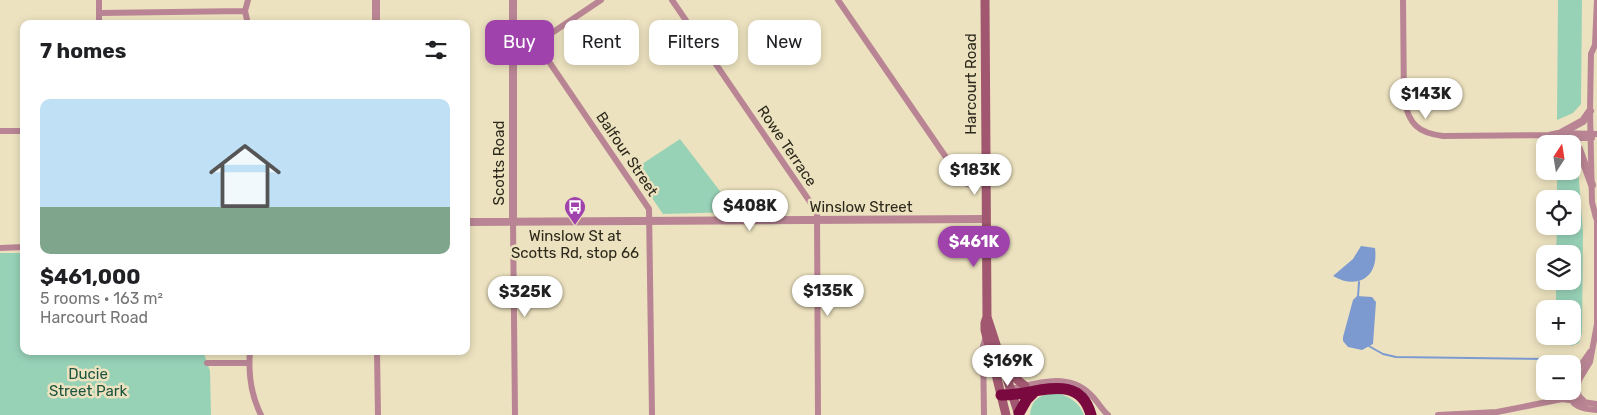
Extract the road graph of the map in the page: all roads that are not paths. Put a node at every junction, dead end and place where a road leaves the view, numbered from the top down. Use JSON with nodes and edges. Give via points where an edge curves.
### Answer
{"nodes":[{"id":1,"x":99,"y":0,"type":"edge"},
{"id":2,"x":248,"y":0,"type":"edge"},
{"id":3,"x":376,"y":0,"type":"edge"},
{"id":4,"x":513,"y":0,"type":"edge"},
{"id":5,"x":601,"y":0,"type":"edge"},
{"id":6,"x":672,"y":0,"type":"edge"},
{"id":7,"x":838,"y":0,"type":"edge"},
{"id":8,"x":985,"y":0,"type":"edge"},
{"id":9,"x":1403,"y":0,"type":"edge"},
{"id":10,"x":1597,"y":0,"type":"edge"},
{"id":11,"x":245,"y":11,"type":"junction"},
{"id":12,"x":99,"y":13,"type":"junction"},
{"id":13,"x":99,"y":20,"type":"edge"},
{"id":14,"x":247,"y":20,"type":"edge"},
{"id":15,"x":376,"y":20,"type":"edge"},
{"id":16,"x":513,"y":20,"type":"edge"},
{"id":17,"x":554,"y":32,"type":"edge"},
{"id":18,"x":1596,"y":48,"type":"edge"},
{"id":19,"x":513,"y":65,"type":"edge"},
{"id":20,"x":551,"y":65,"type":"edge"},
{"id":21,"x":1590,"y":111,"type":"junction"},
{"id":22,"x":0,"y":131,"type":"edge"},
{"id":23,"x":20,"y":131,"type":"edge"},
{"id":24,"x":1536,"y":135,"type":"edge"},
{"id":25,"x":1564,"y":135,"type":"edge"},
{"id":26,"x":1581,"y":135,"type":"edge"},
{"id":27,"x":1594,"y":135,"type":"edge"},
{"id":28,"x":1581,"y":155,"type":"edge"},
{"id":29,"x":985,"y":180,"type":"junction"},
{"id":30,"x":1592,"y":185,"type":"junction"},
{"id":31,"x":1596,"y":216,"type":"edge"},
{"id":32,"x":817,"y":220,"type":"junction"},
{"id":33,"x":986,"y":220,"type":"junction"},
{"id":34,"x":513,"y":221,"type":"junction"},
{"id":35,"x":470,"y":222,"type":"edge"},
{"id":36,"x":650,"y":222,"type":"junction"},
{"id":37,"x":0,"y":248,"type":"edge"},
{"id":38,"x":20,"y":248,"type":"edge"},
{"id":39,"x":987,"y":317,"type":"junction"},
{"id":40,"x":986,"y":336,"type":"junction"},
{"id":41,"x":1591,"y":350,"type":"junction"},
{"id":42,"x":250,"y":355,"type":"edge"},
{"id":43,"x":378,"y":355,"type":"edge"},
{"id":44,"x":207,"y":363,"type":"dead end"},
{"id":45,"x":249,"y":363,"type":"junction"},
{"id":46,"x":1581,"y":365,"type":"edge"},
{"id":47,"x":1004,"y":369,"type":"junction"},
{"id":48,"x":1030,"y":388,"type":"junction"},
{"id":49,"x":1008,"y":393,"type":"junction"},
{"id":50,"x":1559,"y":400,"type":"edge"},
{"id":51,"x":1570,"y":400,"type":"edge"},
{"id":52,"x":1576,"y":400,"type":"edge"},
{"id":53,"x":1584,"y":401,"type":"junction"},
{"id":54,"x":1597,"y":404,"type":"edge"},
{"id":55,"x":1597,"y":410,"type":"edge"},
{"id":56,"x":1019,"y":414,"type":"edge"},
{"id":57,"x":262,"y":415,"type":"edge"},
{"id":58,"x":378,"y":415,"type":"edge"},
{"id":59,"x":514,"y":415,"type":"edge"},
{"id":60,"x":652,"y":415,"type":"edge"},
{"id":61,"x":818,"y":415,"type":"edge"},
{"id":62,"x":984,"y":415,"type":"edge"},
{"id":63,"x":1006,"y":415,"type":"edge"},
{"id":64,"x":1091,"y":415,"type":"edge"},
{"id":65,"x":1108,"y":415,"type":"edge"},
{"id":66,"x":1438,"y":415,"type":"edge"}],
"edges":[{"from":1,"to":12,"type":"street"},
{"from":2,"to":11,"type":"street"},
{"from":3,"to":15,"type":"street"},
{"from":4,"to":16,"type":"street","name":"Scotts Road"},
{"from":5,"to":17,"type":"street"},
{"from":6,"to":32,"type":"street","name":"Rowe Terrace","via":[[817,212]]},
{"from":7,"to":29,"type":"street","via":[[963,182],[974,185]]},
{"from":8,"to":29,"type":"main road","name":"Harcourt Road"},
{"from":9,"to":24,"type":"street","via":[[1404,100],[1407,116],[1415,126],[1443,136]]},
{"from":10,"to":18,"type":"street"},
{"from":11,"to":12,"type":"street"},
{"from":11,"to":14,"type":"street"},
{"from":12,"to":13,"type":"street"},
{"from":18,"to":21,"type":"street","via":[[1591,54]]},
{"from":19,"to":34,"type":"street","name":"Scotts Road"},
{"from":20,"to":36,"type":"street","name":"Balfour Street","via":[[645,202]]},
{"from":21,"to":25,"type":"street","via":[[1583,121]]},
{"from":21,"to":27,"type":"street"},
{"from":22,"to":23,"type":"street"},
{"from":26,"to":27,"type":"street"},
{"from":27,"to":30,"type":"street"},
{"from":28,"to":30,"type":"street"},
{"from":29,"to":33,"type":"main road","name":"Harcourt Road"},
{"from":30,"to":31,"type":"street"},
{"from":31,"to":41,"type":"street","via":[[1596,324]]},
{"from":32,"to":33,"type":"street","name":"Winslow Street"},
{"from":32,"to":36,"type":"street","name":"Winslow Street"},
{"from":32,"to":61,"type":"street","name":"Rowe Terrace"},
{"from":33,"to":39,"type":"main road","name":"Harcourt Road"},
{"from":34,"to":35,"type":"street","name":"Winslow Street"},
{"from":34,"to":36,"type":"street","name":"Winslow Street"},
{"from":34,"to":59,"type":"street","name":"Scotts Road"},
{"from":36,"to":60,"type":"street","name":"Balfour Street"},
{"from":37,"to":38,"type":"street"},
{"from":39,"to":40,"type":"main road","name":"Harcourt Road"},
{"from":39,"to":47,"type":"main road","name":"Harcourt Road"},
{"from":40,"to":49,"type":"main road","name":"Harcourt Road"},
{"from":40,"to":62,"type":"street","name":"Harcourt Road","via":[[983,346]]},
{"from":41,"to":46,"type":"street"},
{"from":41,"to":53,"type":"street","via":[[1590,362],[1579,380],[1579,396]]},
{"from":42,"to":45,"type":"street"},
{"from":43,"to":58,"type":"street"},
{"from":44,"to":45,"type":"street"},
{"from":45,"to":57,"type":"street","via":[[255,403]]},
{"from":47,"to":48,"type":"main road"},
{"from":47,"to":49,"type":"main road","name":"Harcourt Road"},
{"from":48,"to":49,"type":"highway"},
{"from":48,"to":56,"type":"highway"},
{"from":48,"to":64,"type":"highway","via":[[1057,387],[1072,391],[1085,402]]},
{"from":48,"to":65,"type":"street","via":[[1054,380],[1075,384],[1090,394]]},
{"from":49,"to":56,"type":"main road","name":"Harcourt Road"},
{"from":49,"to":63,"type":"main road","name":"Harcourt Road"},
{"from":50,"to":66,"type":"street","via":[[1497,412]]},
{"from":51,"to":55,"type":"street","via":[[1578,407]]},
{"from":52,"to":53,"type":"street"},
{"from":53,"to":54,"type":"street"}]}
